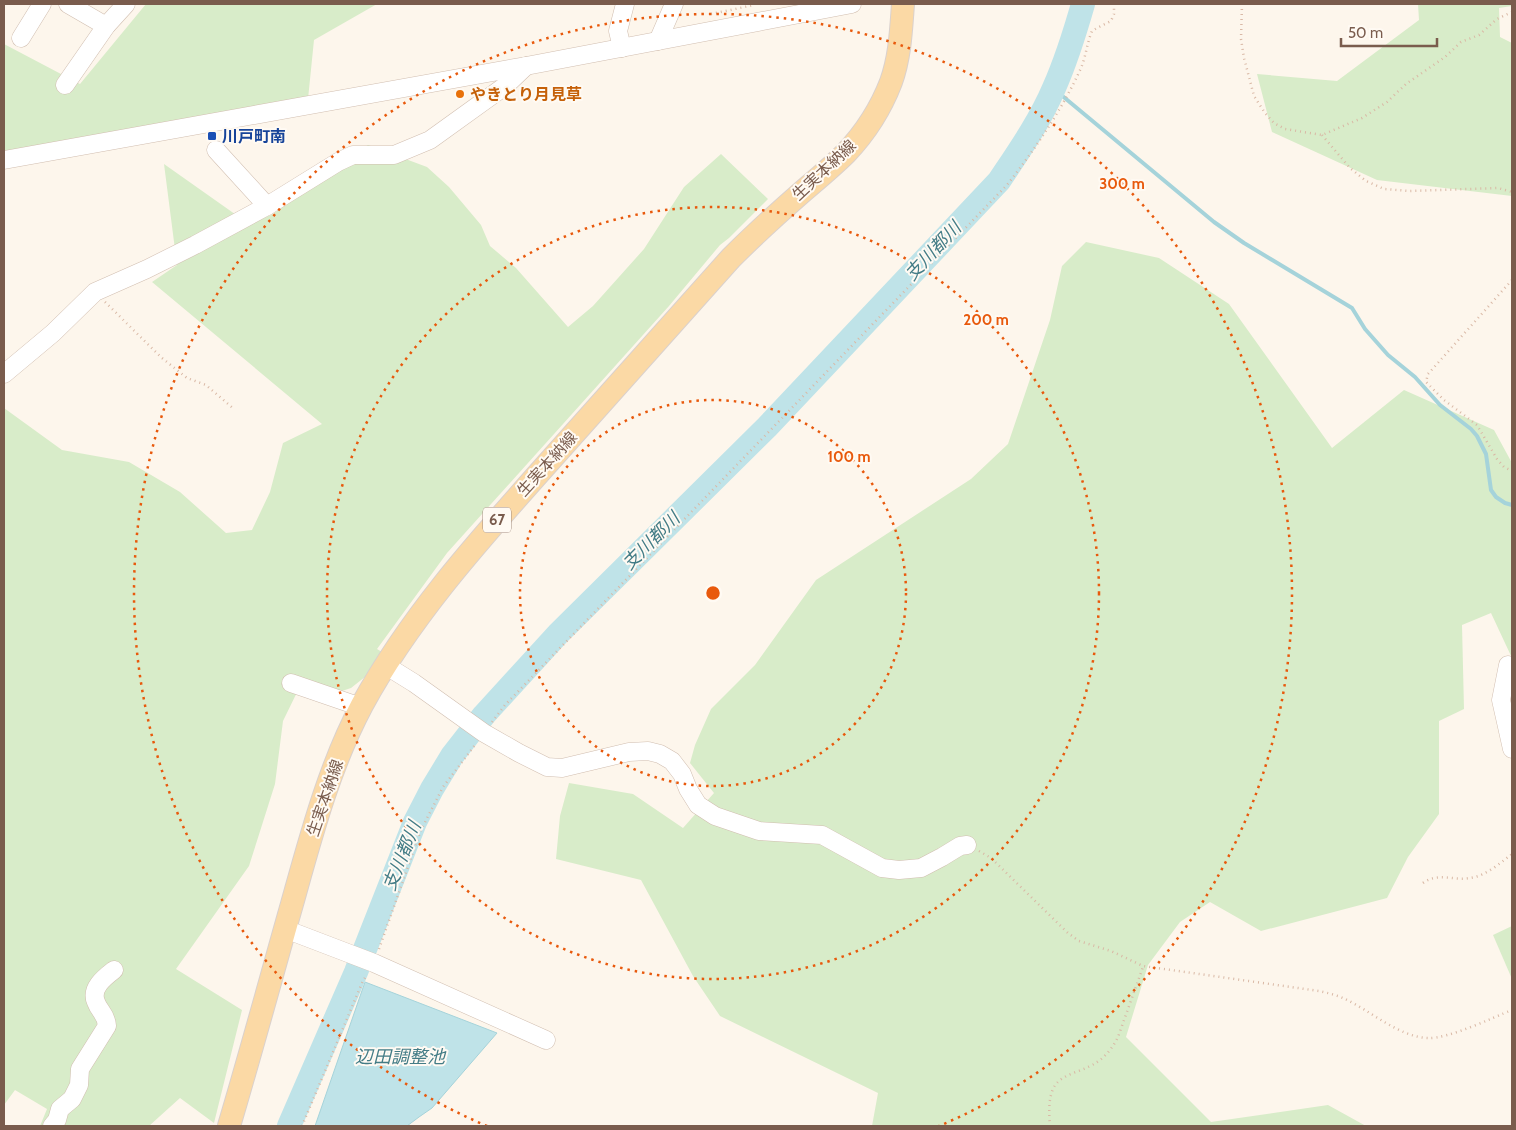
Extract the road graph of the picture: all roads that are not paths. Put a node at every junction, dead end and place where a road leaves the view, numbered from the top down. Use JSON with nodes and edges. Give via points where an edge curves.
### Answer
{"nodes":[{"id":1,"x":42,"y":4,"type":"edge"},
{"id":2,"x":68,"y":4,"type":"edge"},
{"id":3,"x":126,"y":4,"type":"edge"},
{"id":4,"x":625,"y":4,"type":"edge"},
{"id":5,"x":674,"y":4,"type":"edge"},
{"id":6,"x":852,"y":4,"type":"edge"},
{"id":7,"x":903,"y":4,"type":"edge"},
{"id":8,"x":106,"y":26,"type":"junction"},
{"id":9,"x":22,"y":38,"type":"dead end"},
{"id":10,"x":658,"y":41,"type":"junction"},
{"id":11,"x":622,"y":48,"type":"junction"},
{"id":12,"x":526,"y":66,"type":"junction"},
{"id":13,"x":65,"y":85,"type":"dead end"},
{"id":14,"x":216,"y":150,"type":"dead end"},
{"id":15,"x":4,"y":160,"type":"edge"},
{"id":16,"x":267,"y":206,"type":"junction"},
{"id":17,"x":4,"y":374,"type":"edge"},
{"id":18,"x":385,"y":665,"type":"junction"},
{"id":19,"x":1508,"y":665,"type":"dead end"},
{"id":20,"x":291,"y":684,"type":"dead end"},
{"id":21,"x":362,"y":707,"type":"junction"},
{"id":22,"x":1512,"y":749,"type":"edge"},
{"id":23,"x":967,"y":845,"type":"road end"},
{"id":24,"x":285,"y":929,"type":"junction"},
{"id":25,"x":114,"y":970,"type":"dead end"},
{"id":26,"x":546,"y":1040,"type":"dead end"},
{"id":27,"x":52,"y":1126,"type":"edge"},
{"id":28,"x":229,"y":1126,"type":"edge"}],
"edges":[{"from":1,"to":9,"type":"street"},
{"from":2,"to":8,"type":"street"},
{"from":3,"to":8,"type":"street"},
{"from":4,"to":11,"type":"street","via":[[618,31]]},
{"from":5,"to":10,"type":"street"},
{"from":6,"to":10,"type":"street"},
{"from":7,"to":18,"type":"main road","name":"生実本納線","number":"67","via":[[901,44],[896,64],[882,102],[868,127],[846,153],[731,258],[481,539],[428,604]]},
{"from":8,"to":13,"type":"street"},
{"from":10,"to":11,"type":"street"},
{"from":11,"to":12,"type":"street"},
{"from":12,"to":15,"type":"street"},
{"from":12,"to":16,"type":"street","via":[[505,86],[430,140],[394,155],[353,155]]},
{"from":14,"to":16,"type":"street"},
{"from":16,"to":17,"type":"street","via":[[196,245],[95,292]]},
{"from":18,"to":21,"type":"main road","name":"生実本納線","number":"67"},
{"from":18,"to":23,"type":"street","via":[[477,729],[547,766],[562,768],[629,752],[660,754],[672,761],[682,774],[698,804],[715,816],[759,831],[822,835],[882,868],[921,868]]},
{"from":19,"to":22,"type":"street","via":[[1500,700]]},
{"from":20,"to":21,"type":"street"},
{"from":21,"to":24,"type":"main road","name":"生実本納線","number":"67","via":[[338,756],[316,819]]},
{"from":24,"to":26,"type":"street","via":[[374,963]]},
{"from":24,"to":28,"type":"main road","name":"生実本納線","number":"67"},
{"from":25,"to":27,"type":"street","via":[[102,980],[94,995],[107,1026],[80,1069],[79,1085],[72,1099],[60,1109]]}]}
